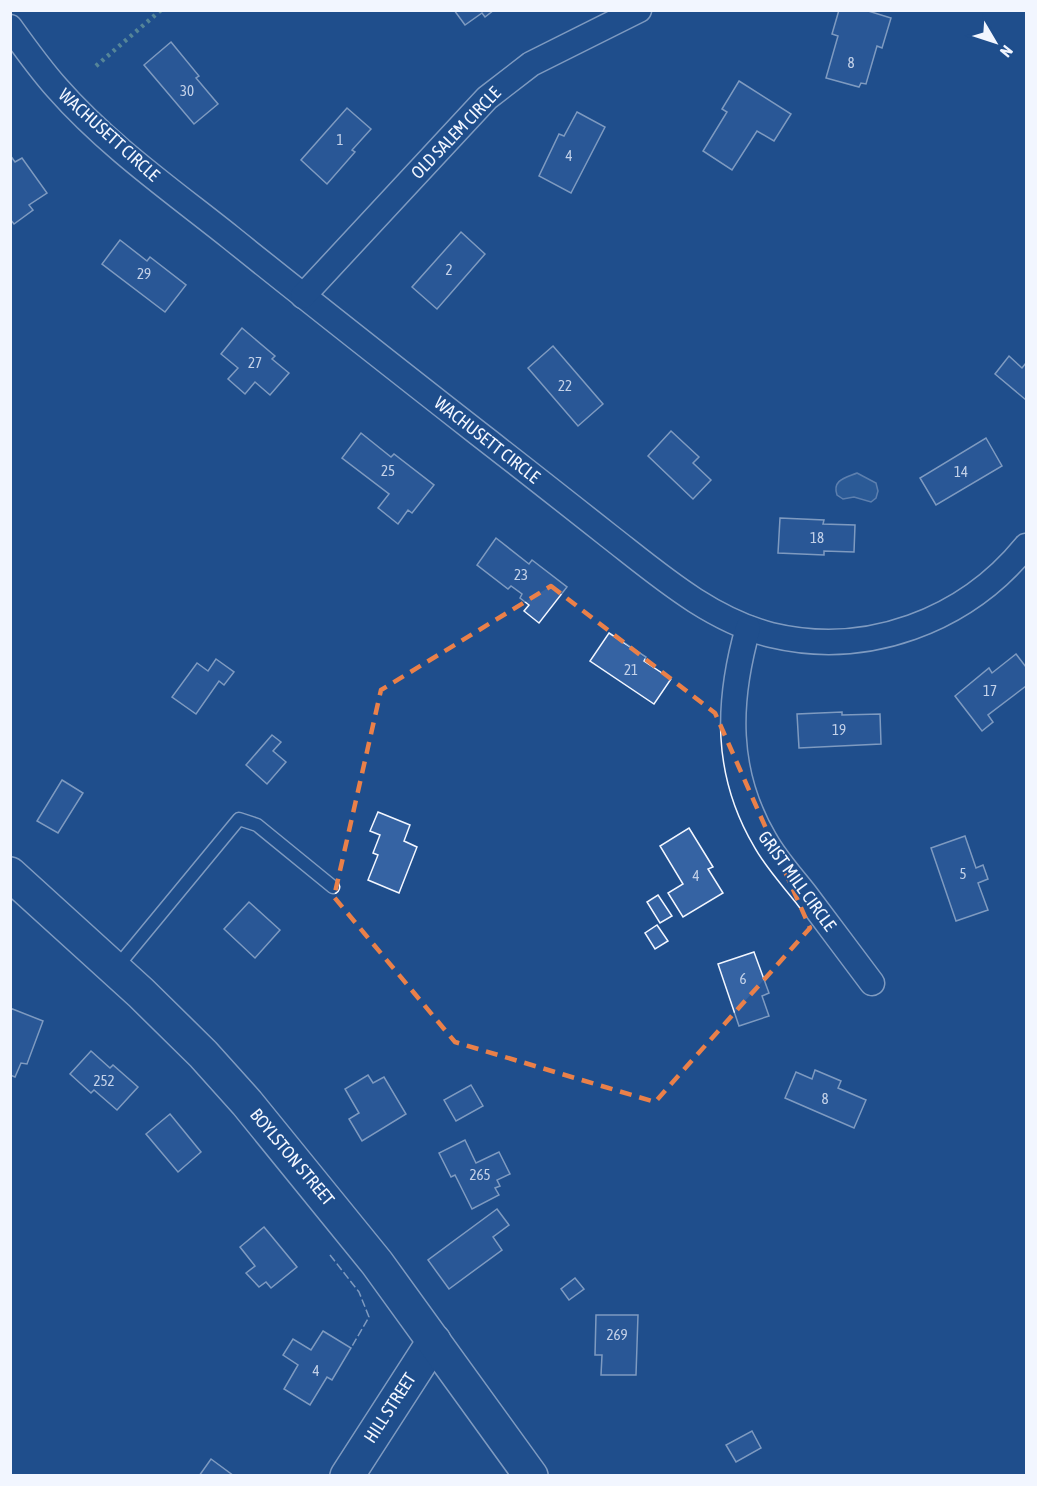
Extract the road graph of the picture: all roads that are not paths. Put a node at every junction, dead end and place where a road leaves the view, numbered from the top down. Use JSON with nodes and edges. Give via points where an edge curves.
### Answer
{"nodes":[{"id":1,"x":639,"y":10,"type":"edge"},
{"id":2,"x":10,"y":27,"type":"edge"},
{"id":3,"x":303,"y":296,"type":"junction"},
{"id":4,"x":1026,"y":546,"type":"edge"},
{"id":5,"x":748,"y":628,"type":"junction"},
{"id":6,"x":10,"y":874,"type":"edge"},
{"id":7,"x":333,"y":887,"type":"dead end"},
{"id":8,"x":115,"y":969,"type":"junction"},
{"id":9,"x":872,"y":983,"type":"dead end"},
{"id":10,"x":434,"y":1341,"type":"junction"},
{"id":11,"x":347,"y":1476,"type":"edge"},
{"id":12,"x":531,"y":1476,"type":"edge"}],
"edges":[{"from":1,"to":3,"type":"street","name":"OLD SALEM CIRCLE","via":[[531,64],[487,98]]},
{"from":2,"to":3,"type":"street","name":"WACHUSETT CIRCLE","via":[[58,89],[96,127]]},
{"from":3,"to":5,"type":"street","name":"WACHUSETT CIRCLE","via":[[660,576],[725,618]]},
{"from":4,"to":5,"type":"street","name":"WACHUSETT CIRCLE","via":[[969,600],[900,632],[824,642]]},
{"from":5,"to":9,"type":"street","name":"GRIST MILL CIRCLE","via":[[732,712],[735,757],[746,801],[766,842]]},
{"from":6,"to":8,"type":"main road","name":"BOYLSTON STREET"},
{"from":7,"to":8,"type":"lane","via":[[257,825],[239,819]]},
{"from":8,"to":10,"type":"main road","name":"BOYLSTON STREET","via":[[247,1103],[351,1230]]},
{"from":10,"to":11,"type":"main road","name":"HILL STREET"},
{"from":10,"to":12,"type":"main road","name":"BOYLSTON STREET"}]}
